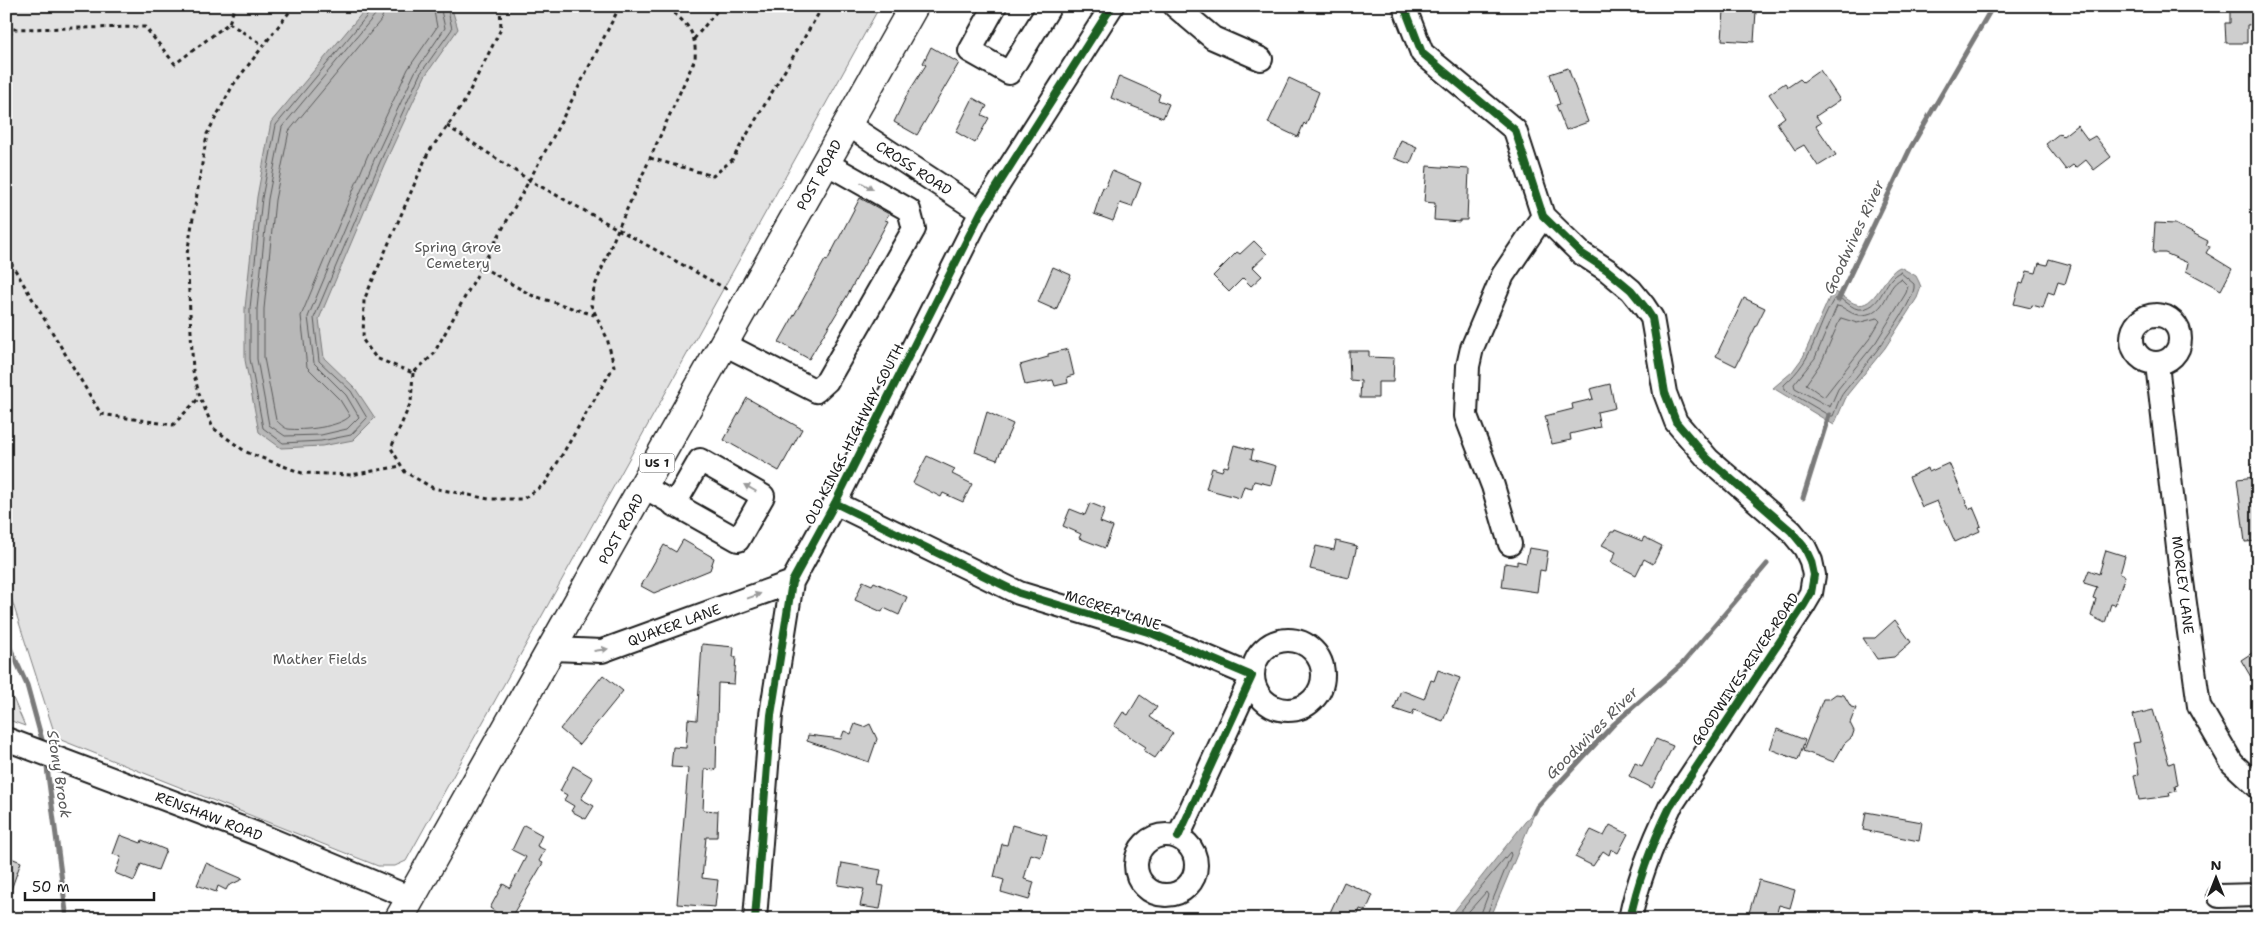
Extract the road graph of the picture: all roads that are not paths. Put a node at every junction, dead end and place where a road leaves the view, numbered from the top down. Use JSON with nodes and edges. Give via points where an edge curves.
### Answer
{"nodes":[{"id":1,"x":914,"y":6,"type":"edge"},
{"id":2,"x":996,"y":6,"type":"edge"},
{"id":3,"x":1050,"y":6,"type":"edge"},
{"id":4,"x":1112,"y":6,"type":"edge"},
{"id":5,"x":1175,"y":6,"type":"edge"},
{"id":6,"x":1404,"y":6,"type":"edge"},
{"id":7,"x":1261,"y":59,"type":"dead end"},
{"id":8,"x":847,"y":124,"type":"junction"},
{"id":9,"x":826,"y":162,"type":"junction"},
{"id":10,"x":981,"y":212,"type":"junction"},
{"id":11,"x":1543,"y":216,"type":"junction"},
{"id":12,"x":724,"y":344,"type":"junction"},
{"id":13,"x":2157,"y":364,"type":"dead end"},
{"id":14,"x":644,"y":487,"type":"junction"},
{"id":15,"x":835,"y":503,"type":"junction"},
{"id":16,"x":674,"y":504,"type":"dead end"},
{"id":17,"x":1510,"y":544,"type":"dead end"},
{"id":18,"x":792,"y":582,"type":"junction"},
{"id":19,"x":553,"y":649,"type":"junction"},
{"id":20,"x":14,"y":742,"type":"edge"},
{"id":21,"x":2258,"y":786,"type":"edge"},
{"id":22,"x":1178,"y":837,"type":"dead end"},
{"id":23,"x":2258,"y":895,"type":"edge"},
{"id":24,"x":2220,"y":896,"type":"dead end"},
{"id":25,"x":405,"y":908,"type":"edge"},
{"id":26,"x":755,"y":919,"type":"edge"},
{"id":27,"x":1630,"y":919,"type":"edge"}],
"edges":[{"from":1,"to":8,"type":"main road","name":"POST ROAD","number":"US 1"},
{"from":2,"to":3,"type":"street","via":[[970,51],[1009,73]]},
{"from":4,"to":10,"type":"street","name":"OLD KINGS HIGHWAY SOUTH"},
{"from":5,"to":7,"type":"street","via":[[1214,38]]},
{"from":6,"to":11,"type":"street","name":"GOODWIVES RIVER ROAD","via":[[1422,52],[1515,130]]},
{"from":8,"to":9,"type":"main road","name":"POST ROAD","number":"US 1"},
{"from":8,"to":10,"type":"street","name":"CROSS ROAD"},
{"from":9,"to":12,"type":"main road","name":"POST ROAD","number":"US 1"},
{"from":9,"to":12,"type":"street","one_way":true,"via":[[909,210],[914,229],[827,381],[816,391]]},
{"from":10,"to":15,"type":"street","name":"OLD KINGS HIGHWAY SOUTH"},
{"from":11,"to":17,"type":"street","via":[[1503,275],[1472,348],[1468,366],[1466,416],[1493,486]]},
{"from":11,"to":27,"type":"street","name":"GOODWIVES RIVER ROAD","via":[[1581,253],[1631,290],[1644,306],[1652,318],[1665,393],[1676,422],[1708,460],[1791,531],[1811,561],[1814,575],[1804,605],[1670,807],[1636,885]]},
{"from":12,"to":14,"type":"main road","name":"POST ROAD","number":"US 1"},
{"from":13,"to":21,"type":"street","name":"MORLEY LANE","via":[[2199,706],[2232,763]]},
{"from":14,"to":16,"type":"street"},
{"from":14,"to":19,"type":"main road","name":"POST ROAD","number":"US 1"},
{"from":15,"to":18,"type":"street","name":"OLD KINGS HIGHWAY SOUTH"},
{"from":15,"to":22,"type":"street","name":"MCCREA LANE","via":[[1019,593],[1151,633],[1252,676]]},
{"from":19,"to":18,"type":"street","name":"QUAKER LANE","one_way":true,"via":[[602,651]]},
{"from":18,"to":26,"type":"street","name":"OLD KINGS HIGHWAY SOUTH","via":[[771,715]]},
{"from":19,"to":25,"type":"main road","name":"POST ROAD","number":"US 1"},
{"from":20,"to":25,"type":"street","name":"RENSHAW ROAD","via":[[260,835]]},
{"from":23,"to":24,"type":"street"}]}
